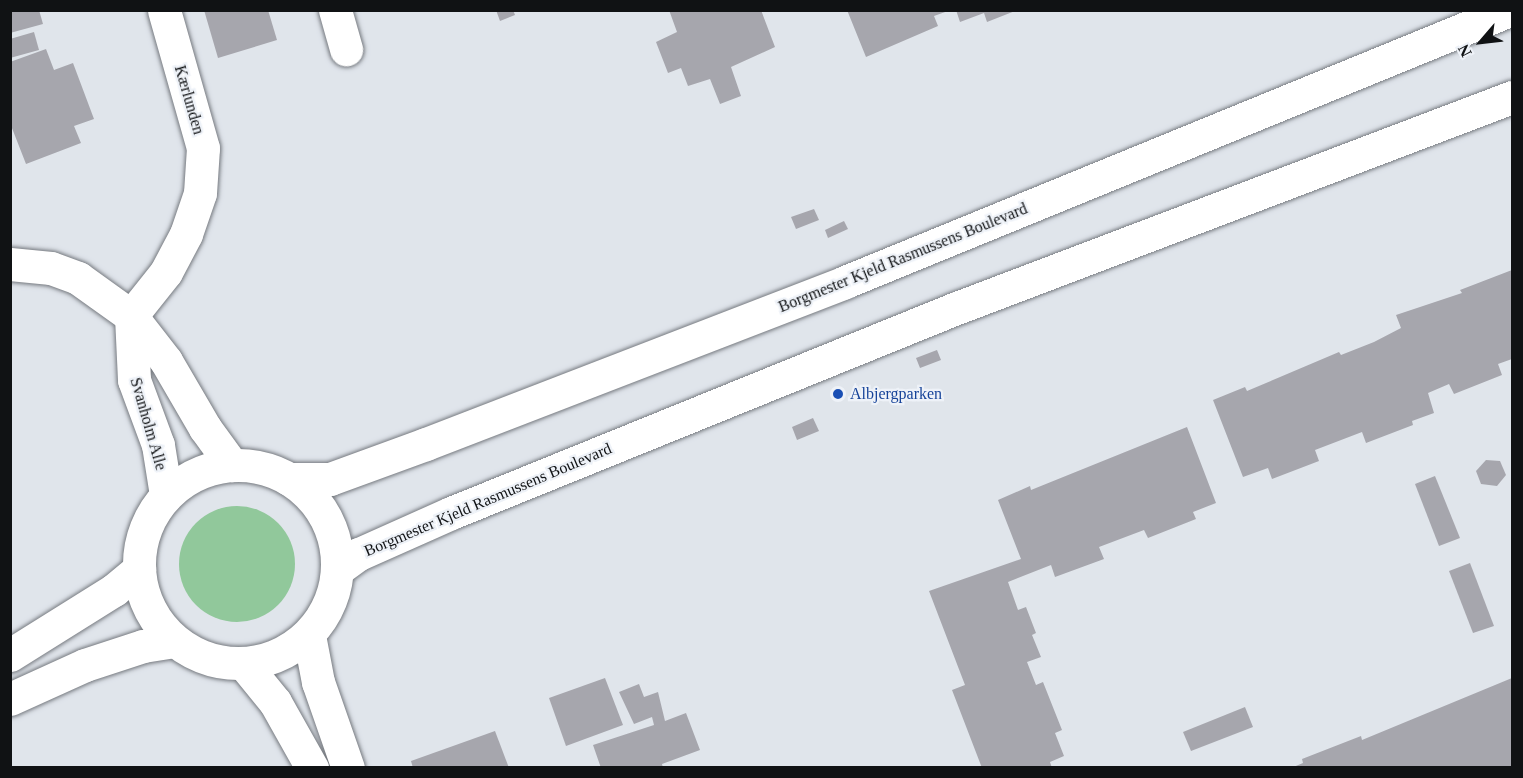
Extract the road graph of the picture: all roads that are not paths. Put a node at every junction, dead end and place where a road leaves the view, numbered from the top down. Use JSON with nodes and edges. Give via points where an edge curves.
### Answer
{"nodes":[{"id":1,"x":164,"y":10,"type":"edge"},
{"id":2,"x":334,"y":10,"type":"edge"},
{"id":3,"x":1510,"y":10,"type":"edge"},
{"id":4,"x":346,"y":49,"type":"dead end"},
{"id":5,"x":1512,"y":97,"type":"edge"},
{"id":6,"x":10,"y":264,"type":"edge"},
{"id":7,"x":131,"y":316,"type":"junction"},
{"id":8,"x":232,"y":465,"type":"junction"},
{"id":9,"x":289,"y":479,"type":"junction"},
{"id":10,"x":166,"y":495,"type":"junction"},
{"id":11,"x":139,"y":569,"type":"junction"},
{"id":12,"x":338,"y":569,"type":"junction"},
{"id":13,"x":309,"y":635,"type":"junction"},
{"id":14,"x":175,"y":641,"type":"junction"},
{"id":15,"x":10,"y":655,"type":"edge"},
{"id":16,"x":244,"y":664,"type":"junction"},
{"id":17,"x":10,"y":699,"type":"edge"},
{"id":18,"x":312,"y":768,"type":"edge"},
{"id":19,"x":348,"y":768,"type":"edge"}],
"edges":[{"from":1,"to":7,"type":"street","name":"Kærlunden","via":[[203,148],[200,193],[186,234],[166,272]]},
{"from":2,"to":4,"type":"street"},
{"from":3,"to":9,"type":"street","name":"Borgmester Kjeld Rasmussens Boulevard","via":[[942,243],[437,440],[330,479]]},
{"from":5,"to":12,"type":"street","name":"Borgmester Kjeld Rasmussens Boulevard","via":[[954,309],[452,513],[358,554]]},
{"from":6,"to":7,"type":"street","via":[[51,268],[78,278]]},
{"from":7,"to":8,"type":"street","via":[[166,362],[204,428]]},
{"from":7,"to":10,"type":"street","name":"Svanholm Alle","via":[[134,380],[158,445]]},
{"from":8,"to":9,"type":"street","via":[[252,466]]},
{"from":8,"to":10,"type":"street","via":[[208,469]]},
{"from":9,"to":12,"type":"street","via":[[310,496],[326,517]]},
{"from":10,"to":11,"type":"street","via":[[151,517],[142,542]]},
{"from":11,"to":14,"type":"street","via":[[149,609]]},
{"from":11,"to":15,"type":"street","via":[[106,596]]},
{"from":12,"to":13,"type":"street","via":[[329,605]]},
{"from":13,"to":16,"type":"street","via":[[279,656]]},
{"from":13,"to":19,"type":"street","via":[[318,681]]},
{"from":14,"to":16,"type":"street","via":[[207,659]]},
{"from":14,"to":17,"type":"street","via":[[143,646],[85,665]]},
{"from":16,"to":18,"type":"street","via":[[275,702]]}]}
